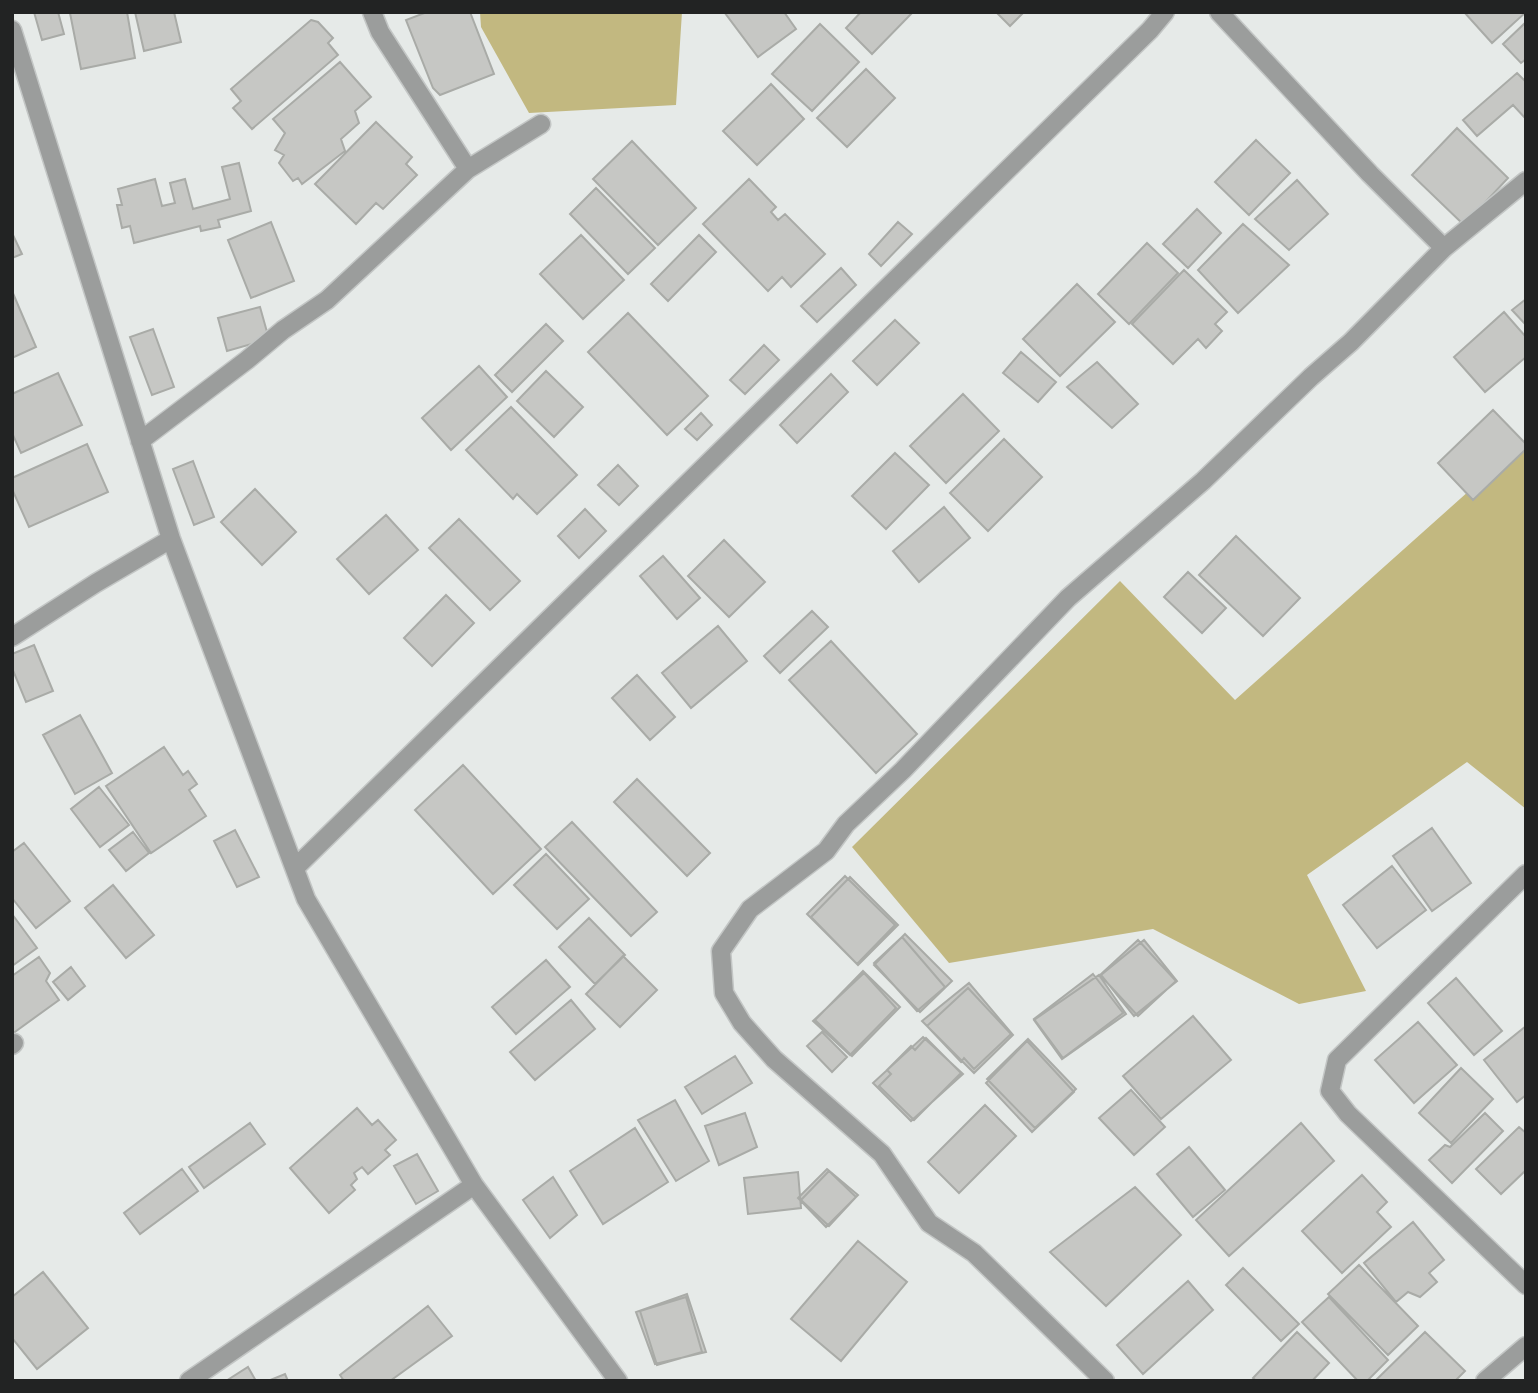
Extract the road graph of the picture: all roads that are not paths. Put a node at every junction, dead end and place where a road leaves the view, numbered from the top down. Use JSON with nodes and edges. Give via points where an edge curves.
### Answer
{"nodes":[{"id":1,"x":372,"y":12,"type":"edge"},
{"id":2,"x":1165,"y":12,"type":"edge"},
{"id":3,"x":1219,"y":12,"type":"edge"},
{"id":4,"x":12,"y":30,"type":"edge"},
{"id":5,"x":541,"y":124,"type":"dead end"},
{"id":6,"x":468,"y":169,"type":"junction"},
{"id":7,"x":1526,"y":181,"type":"edge"},
{"id":8,"x":1444,"y":248,"type":"junction"},
{"id":9,"x":140,"y":441,"type":"junction"},
{"id":10,"x":170,"y":539,"type":"junction"},
{"id":11,"x":12,"y":637,"type":"edge"},
{"id":12,"x":295,"y":868,"type":"junction"},
{"id":13,"x":1526,"y":874,"type":"edge"},
{"id":14,"x":474,"y":1185,"type":"junction"},
{"id":15,"x":1526,"y":1285,"type":"edge"},
{"id":16,"x":1526,"y":1346,"type":"edge"},
{"id":17,"x":189,"y":1381,"type":"edge"},
{"id":18,"x":618,"y":1381,"type":"edge"},
{"id":19,"x":1105,"y":1381,"type":"edge"},
{"id":20,"x":1485,"y":1381,"type":"edge"}],
"edges":[{"from":1,"to":6,"type":"street","via":[[380,32]]},
{"from":2,"to":12,"type":"street"},
{"from":3,"to":8,"type":"street"},
{"from":4,"to":9,"type":"street"},
{"from":5,"to":6,"type":"street"},
{"from":6,"to":9,"type":"street","via":[[327,300]]},
{"from":7,"to":8,"type":"street"},
{"from":8,"to":19,"type":"street","via":[[1352,342],[1203,481],[1068,598],[846,824],[826,851],[750,909],[721,951],[724,993],[742,1023],[774,1059],[881,1154],[929,1223],[974,1253]]},
{"from":9,"to":10,"type":"street"},
{"from":10,"to":11,"type":"street"},
{"from":10,"to":12,"type":"street"},
{"from":12,"to":14,"type":"street","via":[[306,899]]},
{"from":13,"to":15,"type":"street","via":[[1337,1060],[1330,1091],[1348,1114]]},
{"from":14,"to":17,"type":"street"},
{"from":14,"to":18,"type":"street"},
{"from":16,"to":20,"type":"street"}]}
